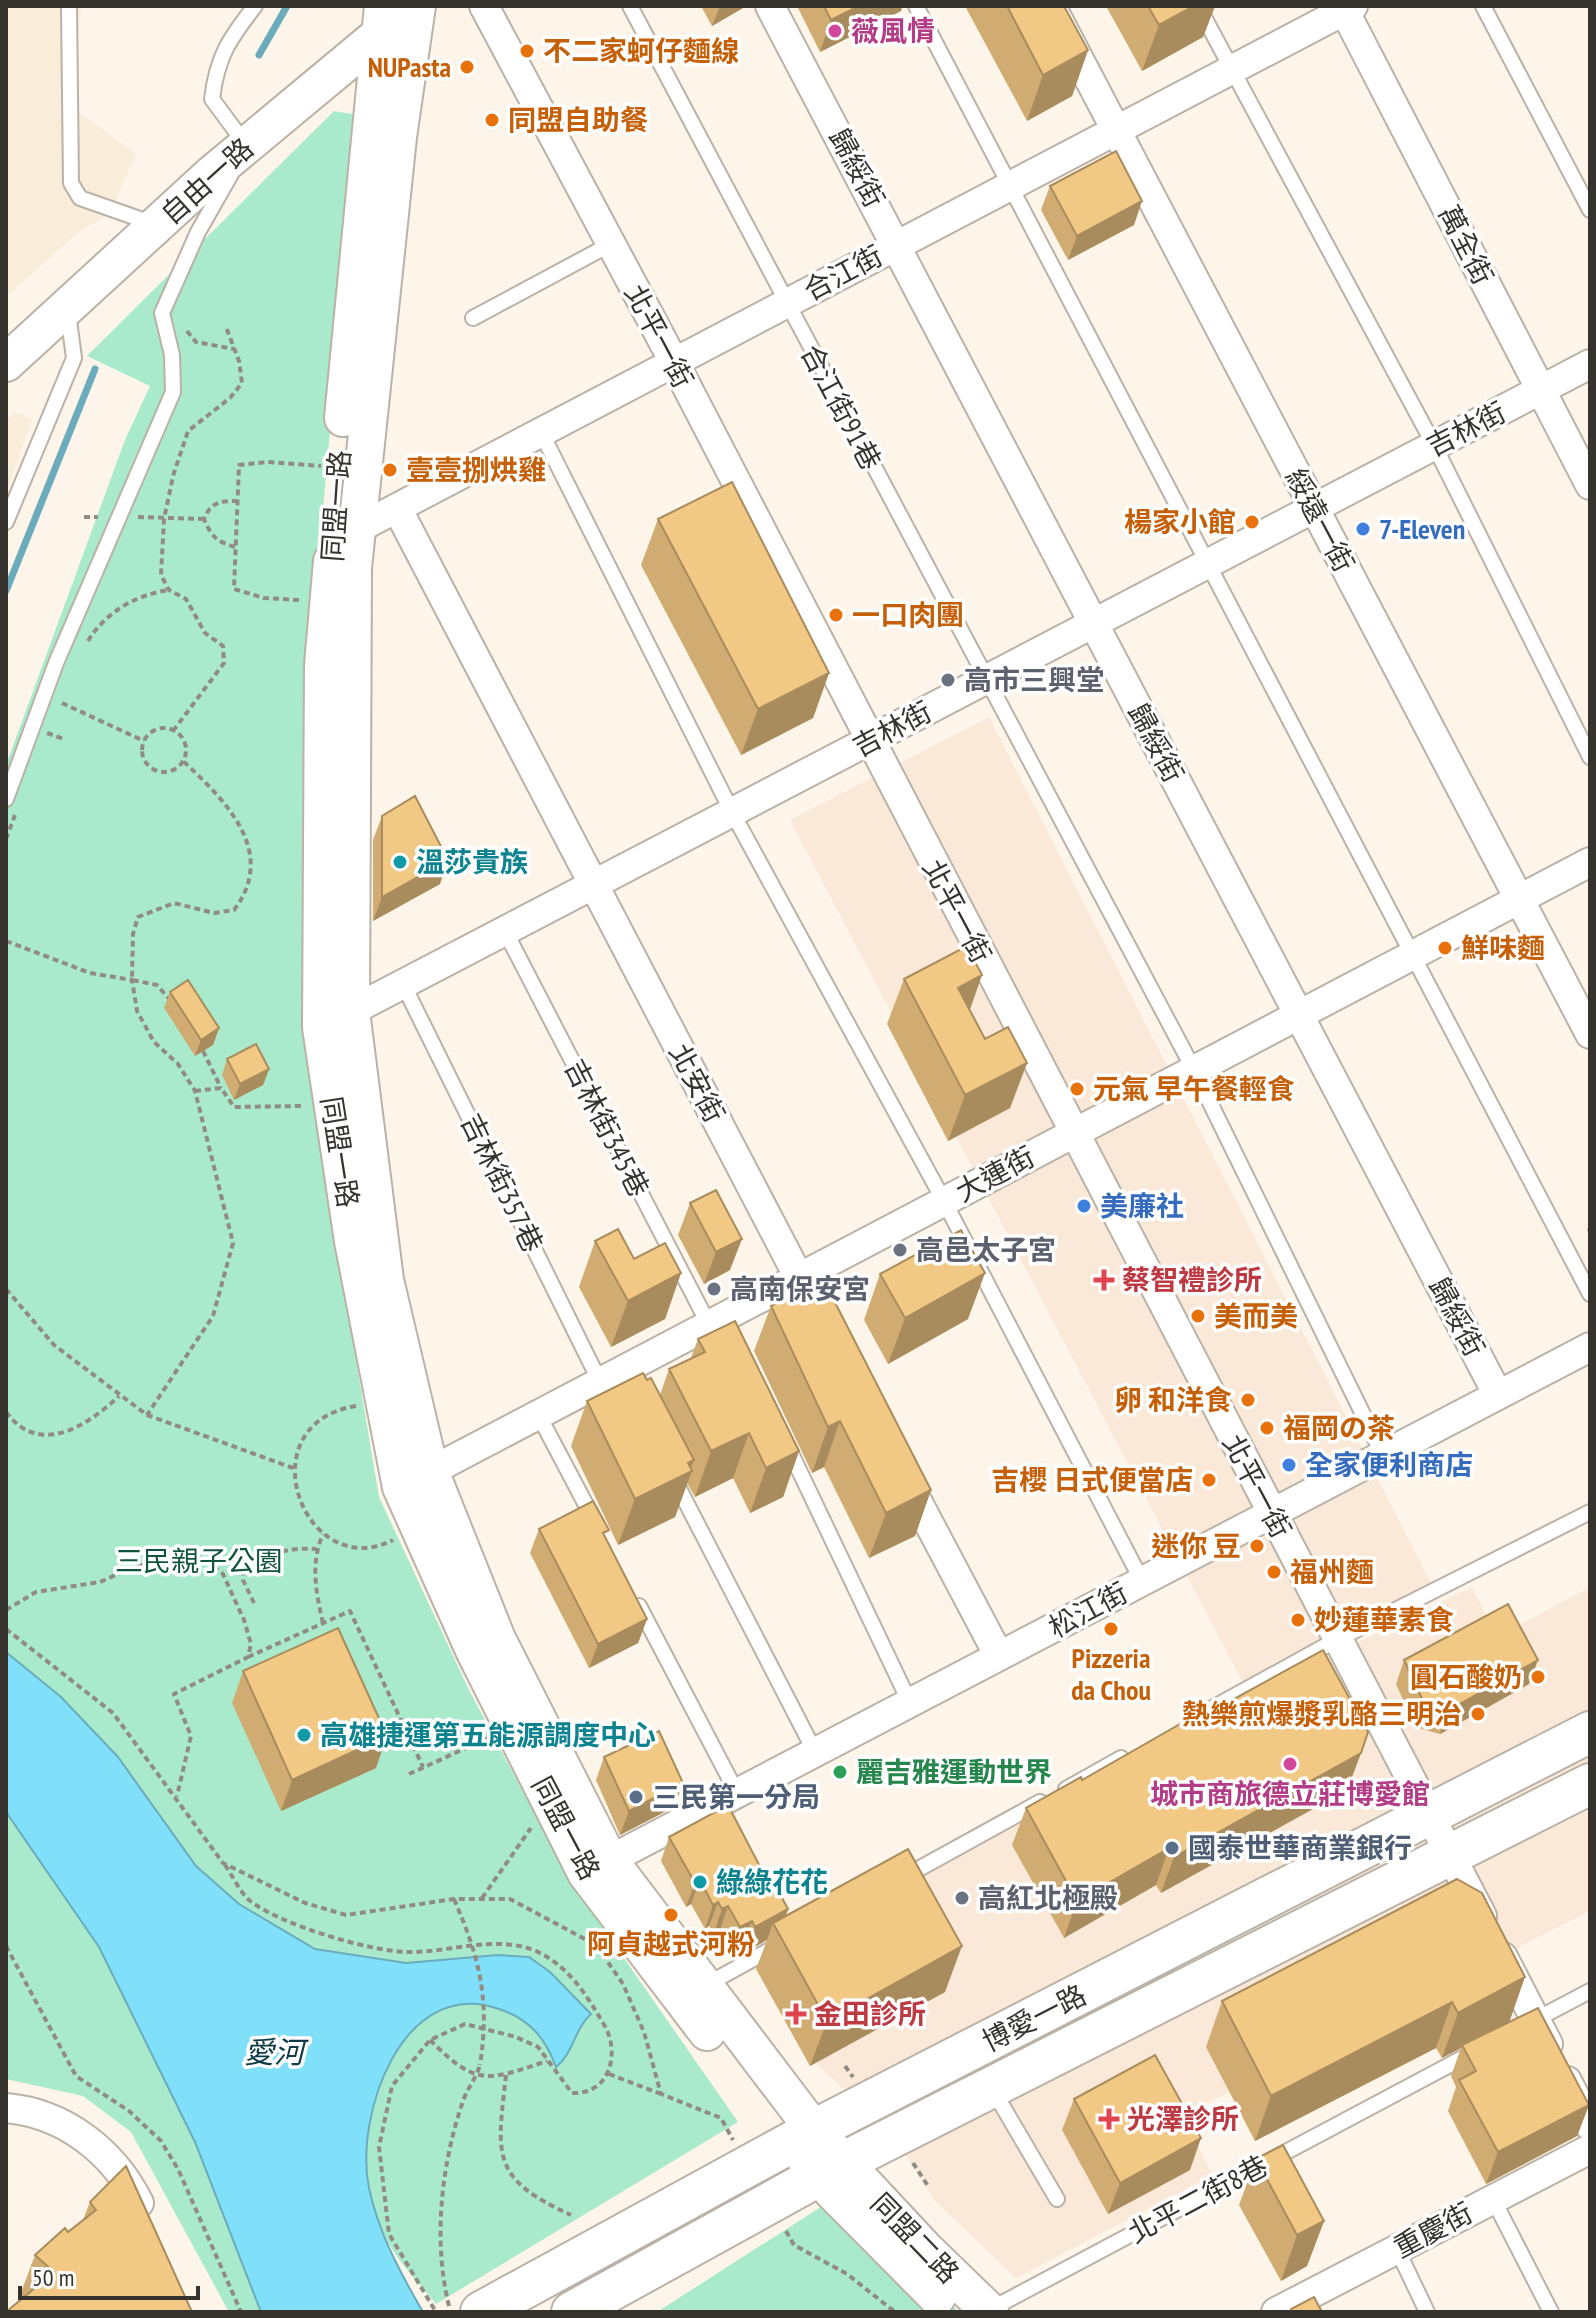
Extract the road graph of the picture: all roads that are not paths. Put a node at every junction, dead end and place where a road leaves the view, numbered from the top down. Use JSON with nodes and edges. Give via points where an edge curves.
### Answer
{"nodes":[{"id":1,"x":69,"y":6,"type":"edge"},
{"id":2,"x":255,"y":6,"type":"edge"},
{"id":3,"x":416,"y":6,"type":"edge"},
{"id":4,"x":484,"y":6,"type":"edge"},
{"id":5,"x":630,"y":6,"type":"edge"},
{"id":6,"x":770,"y":6,"type":"edge"},
{"id":7,"x":916,"y":6,"type":"edge"},
{"id":8,"x":1051,"y":6,"type":"edge"},
{"id":9,"x":1198,"y":6,"type":"edge"},
{"id":10,"x":1483,"y":6,"type":"edge"},
{"id":11,"x":1346,"y":7,"type":"edge"},
{"id":12,"x":381,"y":20,"type":"edge"},
{"id":13,"x":1232,"y":69,"type":"junction"},
{"id":14,"x":1117,"y":130,"type":"junction"},
{"id":15,"x":247,"y":144,"type":"junction"},
{"id":16,"x":1011,"y":185,"type":"junction"},
{"id":17,"x":1590,"y":210,"type":"edge"},
{"id":18,"x":158,"y":226,"type":"junction"},
{"id":19,"x":609,"y":245,"type":"junction"},
{"id":20,"x":898,"y":245,"type":"junction"},
{"id":21,"x":786,"y":303,"type":"junction"},
{"id":22,"x":67,"y":308,"type":"junction"},
{"id":23,"x":473,"y":318,"type":"dead end"},
{"id":24,"x":674,"y":362,"type":"junction"},
{"id":25,"x":6,"y":363,"type":"edge"},
{"id":26,"x":1590,"y":364,"type":"edge"},
{"id":27,"x":1540,"y":390,"type":"junction"},
{"id":28,"x":541,"y":432,"type":"junction"},
{"id":29,"x":1434,"y":445,"type":"junction"},
{"id":30,"x":1590,"y":485,"type":"edge"},
{"id":31,"x":397,"y":508,"type":"junction"},
{"id":32,"x":1313,"y":509,"type":"junction"},
{"id":33,"x":6,"y":522,"type":"edge"},
{"id":34,"x":345,"y":536,"type":"junction"},
{"id":35,"x":1207,"y":564,"type":"junction"},
{"id":36,"x":1093,"y":624,"type":"junction"},
{"id":37,"x":986,"y":680,"type":"junction"},
{"id":38,"x":868,"y":741,"type":"junction"},
{"id":39,"x":1590,"y":757,"type":"edge"},
{"id":40,"x":6,"y":799,"type":"edge"},
{"id":41,"x":732,"y":812,"type":"junction"},
{"id":42,"x":1590,"y":862,"type":"edge"},
{"id":43,"x":593,"y":885,"type":"junction"},
{"id":44,"x":1519,"y":899,"type":"junction"},
{"id":45,"x":505,"y":931,"type":"junction"},
{"id":46,"x":1412,"y":956,"type":"junction"},
{"id":47,"x":403,"y":984,"type":"junction"},
{"id":48,"x":1299,"y":1015,"type":"junction"},
{"id":49,"x":336,"y":1019,"type":"junction"},
{"id":50,"x":1590,"y":1034,"type":"edge"},
{"id":51,"x":1194,"y":1070,"type":"junction"},
{"id":52,"x":1073,"y":1133,"type":"junction"},
{"id":53,"x":944,"y":1201,"type":"junction"},
{"id":54,"x":799,"y":1277,"type":"junction"},
{"id":55,"x":1590,"y":1294,"type":"edge"},
{"id":56,"x":821,"y":1319,"type":"edge"},
{"id":57,"x":722,"y":1324,"type":"junction"},
{"id":58,"x":1590,"y":1347,"type":"edge"},
{"id":59,"x":615,"y":1380,"type":"junction"},
{"id":60,"x":1498,"y":1395,"type":"junction"},
{"id":61,"x":538,"y":1414,"type":"junction"},
{"id":62,"x":780,"y":1430,"type":"edge"},
{"id":63,"x":1383,"y":1455,"type":"junction"},
{"id":64,"x":895,"y":1460,"type":"edge"},
{"id":65,"x":670,"y":1471,"type":"edge"},
{"id":66,"x":416,"y":1479,"type":"junction"},
{"id":67,"x":1590,"y":1512,"type":"edge"},
{"id":68,"x":1272,"y":1513,"type":"junction"},
{"id":69,"x":605,"y":1540,"type":"edge"},
{"id":70,"x":1142,"y":1581,"type":"junction"},
{"id":71,"x":634,"y":1597,"type":"edge"},
{"id":72,"x":1338,"y":1639,"type":"junction"},
{"id":73,"x":999,"y":1656,"type":"junction"},
{"id":74,"x":910,"y":1703,"type":"junction"},
{"id":75,"x":1200,"y":1715,"type":"edge"},
{"id":76,"x":1590,"y":1732,"type":"edge"},
{"id":77,"x":815,"y":1752,"type":"junction"},
{"id":78,"x":1131,"y":1753,"type":"edge"},
{"id":79,"x":1590,"y":1784,"type":"edge"},
{"id":80,"x":737,"y":1793,"type":"junction"},
{"id":81,"x":1430,"y":1817,"type":"junction"},
{"id":82,"x":1451,"y":1856,"type":"junction"},
{"id":83,"x":598,"y":1866,"type":"junction"},
{"id":84,"x":883,"y":1888,"type":"edge"},
{"id":85,"x":787,"y":1941,"type":"edge"},
{"id":86,"x":704,"y":1987,"type":"junction"},
{"id":87,"x":1590,"y":1991,"type":"edge"},
{"id":88,"x":1528,"y":2023,"type":"junction"},
{"id":89,"x":1493,"y":2042,"type":"edge"},
{"id":90,"x":991,"y":2086,"type":"junction"},
{"id":91,"x":6,"y":2108,"type":"edge"},
{"id":92,"x":1590,"y":2126,"type":"edge"},
{"id":93,"x":803,"y":2137,"type":"junction"},
{"id":94,"x":1590,"y":2149,"type":"edge"},
{"id":95,"x":830,"y":2169,"type":"junction"},
{"id":96,"x":1057,"y":2199,"type":"dead end"},
{"id":97,"x":1493,"y":2199,"type":"junction"},
{"id":98,"x":151,"y":2228,"type":"edge"},
{"id":99,"x":1397,"y":2249,"type":"junction"},
{"id":100,"x":1288,"y":2309,"type":"edge"},
{"id":101,"x":989,"y":2311,"type":"edge"},
{"id":102,"x":481,"y":2312,"type":"edge"},
{"id":103,"x":572,"y":2312,"type":"edge"},
{"id":104,"x":953,"y":2312,"type":"edge"},
{"id":105,"x":1427,"y":2312,"type":"edge"},
{"id":106,"x":1551,"y":2312,"type":"edge"}],
"edges":[{"from":1,"to":18,"type":"lane","via":[[71,183],[80,198]]},
{"from":2,"to":15,"type":"lane","via":[[229,39],[216,67],[212,99]]},
{"from":3,"to":12,"type":"street","name":"自由一路"},
{"from":3,"to":34,"type":"street","name":"同盟一路"},
{"from":4,"to":19,"type":"street","name":"北平一街"},
{"from":5,"to":21,"type":"lane","name":"合江街91巷"},
{"from":6,"to":20,"type":"street","name":"歸綏街"},
{"from":7,"to":16,"type":"lane"},
{"from":8,"to":14,"type":"street","name":"綏遠一街"},
{"from":9,"to":13,"type":"lane"},
{"from":10,"to":17,"type":"lane"},
{"from":11,"to":13,"type":"street","name":"合江街"},
{"from":11,"to":27,"type":"street","name":"萬全街"},
{"from":12,"to":15,"type":"street","name":"自由一路"},
{"from":12,"to":34,"type":"street","name":"同盟一路"},
{"from":13,"to":14,"type":"street","name":"合江街"},
{"from":13,"to":29,"type":"lane"},
{"from":14,"to":16,"type":"street","name":"合江街"},
{"from":14,"to":32,"type":"street","name":"綏遠一街"},
{"from":15,"to":18,"type":"street","name":"自由一路"},
{"from":15,"to":40,"type":"lane","via":[[198,232],[162,313],[172,355],[173,392],[56,663]]},
{"from":16,"to":20,"type":"street","name":"合江街"},
{"from":16,"to":35,"type":"lane"},
{"from":18,"to":22,"type":"street","name":"自由一路"},
{"from":19,"to":23,"type":"lane"},
{"from":19,"to":24,"type":"street","name":"北平一街"},
{"from":20,"to":21,"type":"street","name":"合江街"},
{"from":20,"to":36,"type":"street","name":"歸綏街"},
{"from":21,"to":24,"type":"street","name":"合江街"},
{"from":21,"to":37,"type":"lane","name":"合江街91巷"},
{"from":22,"to":25,"type":"street","name":"自由一路"},
{"from":22,"to":33,"type":"lane","via":[[74,358]]},
{"from":24,"to":28,"type":"street","name":"合江街"},
{"from":24,"to":38,"type":"street","name":"北平一街"},
{"from":26,"to":27,"type":"street","name":"吉林街"},
{"from":27,"to":29,"type":"street","name":"吉林街"},
{"from":27,"to":30,"type":"street","name":"萬全街"},
{"from":28,"to":31,"type":"street","name":"合江街"},
{"from":28,"to":41,"type":"lane"},
{"from":29,"to":32,"type":"street","name":"吉林街"},
{"from":29,"to":39,"type":"lane"},
{"from":31,"to":34,"type":"street","name":"合江街"},
{"from":31,"to":43,"type":"street","name":"北安街"},
{"from":32,"to":35,"type":"street","name":"吉林街"},
{"from":32,"to":44,"type":"street","name":"綏遠一街"},
{"from":34,"to":49,"type":"street","name":"同盟一路","via":[[323,665]]},
{"from":35,"to":36,"type":"street","name":"吉林街"},
{"from":35,"to":46,"type":"lane"},
{"from":36,"to":37,"type":"street","name":"吉林街"},
{"from":36,"to":48,"type":"street","name":"歸綏街"},
{"from":37,"to":38,"type":"street","name":"吉林街"},
{"from":37,"to":51,"type":"lane","name":"合江街91巷"},
{"from":38,"to":41,"type":"street","name":"吉林街"},
{"from":38,"to":52,"type":"street","name":"北平一街"},
{"from":41,"to":43,"type":"street","name":"吉林街"},
{"from":41,"to":53,"type":"lane"},
{"from":42,"to":44,"type":"street","name":"大連街"},
{"from":43,"to":45,"type":"street","name":"吉林街"},
{"from":43,"to":54,"type":"street","name":"北安街"},
{"from":44,"to":46,"type":"street","name":"大連街"},
{"from":44,"to":50,"type":"street","name":"綏遠一街"},
{"from":45,"to":47,"type":"street","name":"吉林街"},
{"from":45,"to":57,"type":"lane","name":"吉林街345巷"},
{"from":46,"to":48,"type":"street","name":"大連街"},
{"from":46,"to":55,"type":"lane"},
{"from":47,"to":49,"type":"street","name":"吉林街"},
{"from":47,"to":59,"type":"lane","name":"吉林街357巷"},
{"from":48,"to":51,"type":"street","name":"大連街"},
{"from":48,"to":60,"type":"street","name":"歸綏街"},
{"from":49,"to":66,"type":"street","name":"同盟一路","via":[[353,1241]]},
{"from":51,"to":52,"type":"street","name":"大連街"},
{"from":51,"to":63,"type":"lane","name":"合江街91巷"},
{"from":52,"to":53,"type":"street","name":"大連街"},
{"from":52,"to":68,"type":"street","name":"北平一街"},
{"from":53,"to":54,"type":"street","name":"大連街"},
{"from":53,"to":70,"type":"lane"},
{"from":54,"to":56,"type":"street","name":"北安街"},
{"from":54,"to":57,"type":"street","name":"大連街"},
{"from":57,"to":59,"type":"street","name":"大連街"},
{"from":58,"to":60,"type":"street","name":"松江街"},
{"from":59,"to":61,"type":"street","name":"大連街"},
{"from":60,"to":63,"type":"street","name":"松江街"},
{"from":61,"to":66,"type":"street","name":"大連街"},
{"from":61,"to":69,"type":"lane"},
{"from":62,"to":74,"type":"lane"},
{"from":63,"to":68,"type":"street","name":"松江街"},
{"from":64,"to":73,"type":"street"},
{"from":65,"to":77,"type":"lane"},
{"from":66,"to":83,"type":"street","name":"同盟一路","via":[[474,1650]]},
{"from":67,"to":72,"type":"lane"},
{"from":68,"to":70,"type":"street","name":"松江街"},
{"from":68,"to":72,"type":"street","name":"北平一街"},
{"from":70,"to":73,"type":"street","name":"松江街"},
{"from":71,"to":80,"type":"lane"},
{"from":72,"to":75,"type":"lane"},
{"from":72,"to":81,"type":"street","name":"北平一街"},
{"from":73,"to":74,"type":"street","name":"松江街"},
{"from":74,"to":77,"type":"street","name":"松江街"},
{"from":76,"to":81,"type":"main road","name":"博愛一路"},
{"from":77,"to":80,"type":"street","name":"松江街"},
{"from":78,"to":84,"type":"lane"},
{"from":79,"to":82,"type":"main road","name":"博愛一路"},
{"from":80,"to":83,"type":"street","name":"松江街"},
{"from":81,"to":82,"type":"street","name":"北平一街"},
{"from":81,"to":93,"type":"main road","name":"博愛一路"},
{"from":82,"to":88,"type":"street","name":"北平一街"},
{"from":82,"to":90,"type":"main road","name":"博愛一路"},
{"from":83,"to":86,"type":"street","name":"同盟一路"},
{"from":83,"to":93,"type":"street","name":"同盟一路"},
{"from":85,"to":86,"type":"lane"},
{"from":86,"to":93,"type":"street","name":"同盟一路"},
{"from":87,"to":88,"type":"lane"},
{"from":88,"to":92,"type":"street","name":"北平一街"},
{"from":89,"to":101,"type":"lane","name":"北平二街8巷"},
{"from":90,"to":95,"type":"main road","name":"博愛一路"},
{"from":90,"to":96,"type":"lane"},
{"from":91,"to":98,"type":"street","via":[[55,2120],[82,2135],[129,2183]]},
{"from":93,"to":95,"type":"street","name":"同盟一路"},
{"from":93,"to":102,"type":"main road","name":"博愛一路"},
{"from":94,"to":97,"type":"street","name":"重慶街"},
{"from":95,"to":101,"type":"street","name":"同盟二路"},
{"from":95,"to":103,"type":"main road","name":"博愛一路"},
{"from":95,"to":104,"type":"street","name":"同盟二路"},
{"from":97,"to":99,"type":"street","name":"重慶街"},
{"from":97,"to":106,"type":"lane"},
{"from":99,"to":100,"type":"street","name":"重慶街"},
{"from":99,"to":105,"type":"lane"}]}
